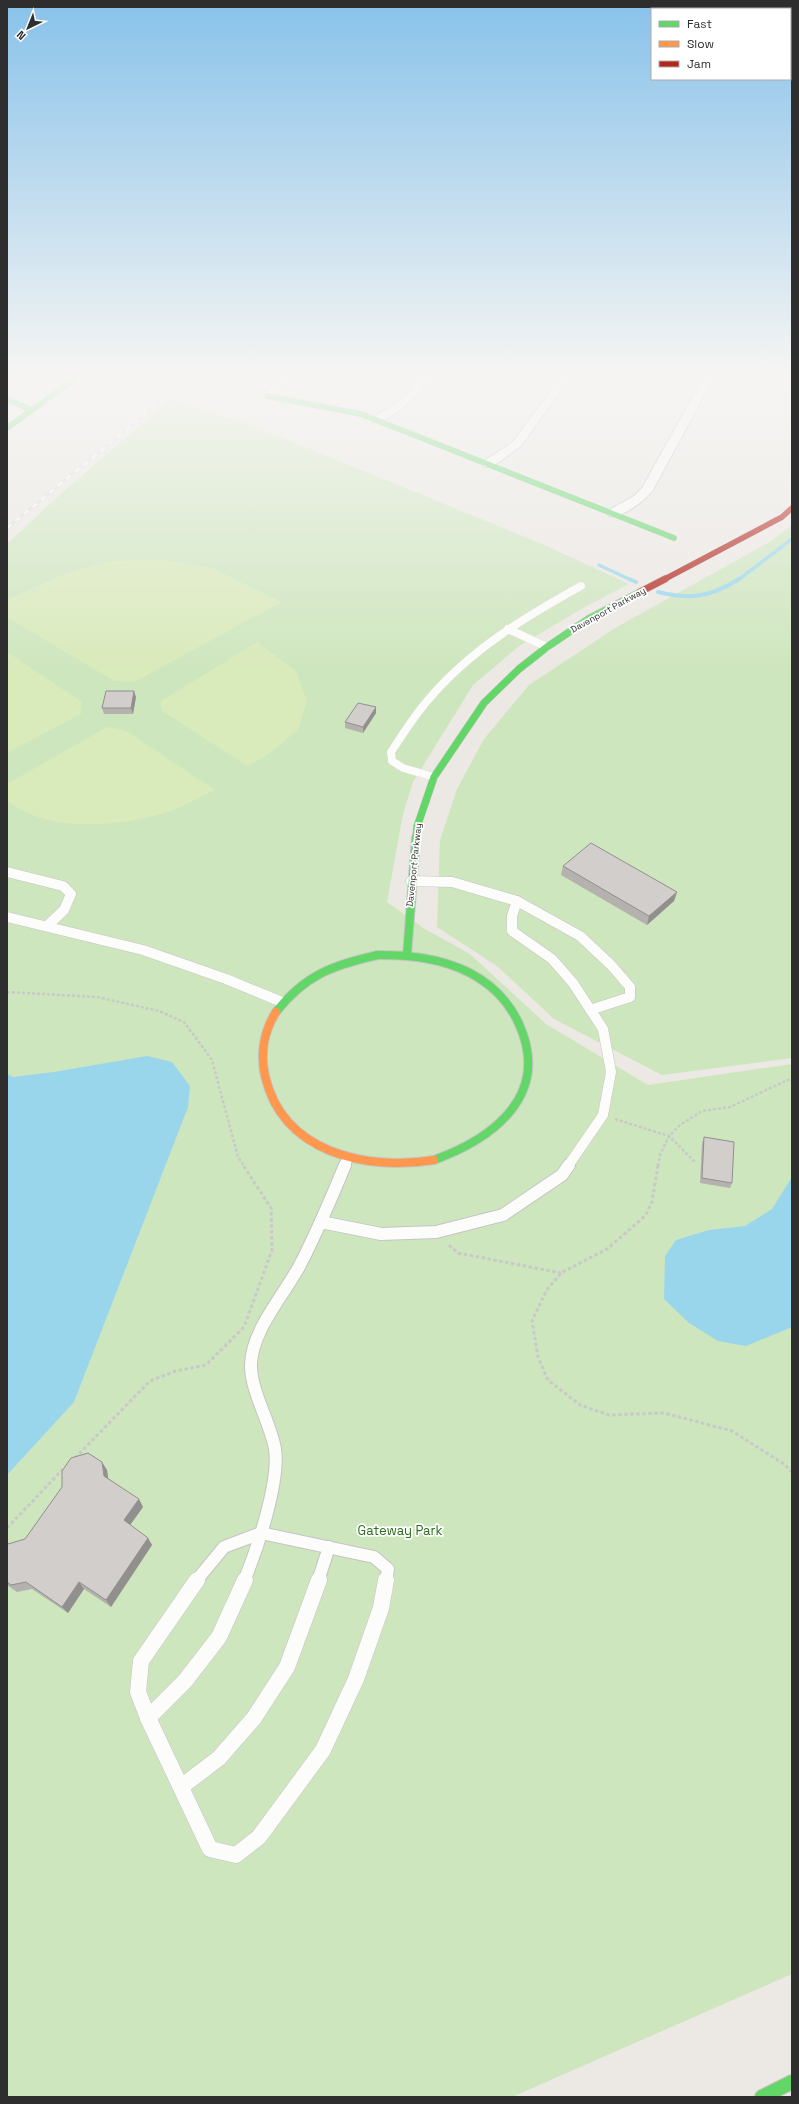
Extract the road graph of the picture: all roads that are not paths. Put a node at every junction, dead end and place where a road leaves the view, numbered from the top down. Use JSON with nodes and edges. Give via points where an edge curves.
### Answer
{"nodes":[{"id":1,"x":511,"y":473,"type":"edge"},
{"id":2,"x":656,"y":473,"type":"edge"},
{"id":3,"x":792,"y":508,"type":"edge"},
{"id":4,"x":613,"y":513,"type":"junction"},
{"id":5,"x":674,"y":538,"type":"dead end"},
{"id":6,"x":581,"y":586,"type":"dead end"},
{"id":7,"x":508,"y":629,"type":"junction"},
{"id":8,"x":547,"y":647,"type":"junction"},
{"id":9,"x":434,"y":777,"type":"junction"},
{"id":10,"x":7,"y":872,"type":"edge"},
{"id":11,"x":411,"y":881,"type":"junction"},
{"id":12,"x":517,"y":901,"type":"junction"},
{"id":13,"x":7,"y":917,"type":"edge"},
{"id":14,"x":47,"y":926,"type":"junction"},
{"id":15,"x":407,"y":955,"type":"junction"},
{"id":16,"x":282,"y":1002,"type":"junction"},
{"id":17,"x":590,"y":1010,"type":"junction"},
{"id":18,"x":348,"y":1158,"type":"junction"},
{"id":19,"x":321,"y":1222,"type":"junction"},
{"id":20,"x":261,"y":1533,"type":"junction"},
{"id":21,"x":329,"y":1547,"type":"junction"},
{"id":22,"x":148,"y":1718,"type":"junction"},
{"id":23,"x":181,"y":1787,"type":"junction"},
{"id":24,"x":792,"y":2082,"type":"edge"},
{"id":25,"x":762,"y":2097,"type":"edge"}],
"edges":[{"from":1,"to":4,"type":"main road"},
{"from":2,"to":4,"type":"street","via":[[647,490],[638,499]]},
{"from":3,"to":8,"type":"main road","name":"Davenport Parkway","via":[[782,517],[746,537],[590,618]]},
{"from":4,"to":5,"type":"main road"},
{"from":6,"to":7,"type":"lane"},
{"from":7,"to":8,"type":"lane"},
{"from":7,"to":9,"type":"lane","via":[[453,672],[427,700],[391,752],[392,761]]},
{"from":8,"to":9,"type":"main road","name":"Davenport Parkway","via":[[519,669],[484,704]]},
{"from":9,"to":11,"type":"main road","name":"Davenport Parkway","via":[[417,827]]},
{"from":10,"to":14,"type":"lane","via":[[62,886],[71,894],[64,910]]},
{"from":11,"to":12,"type":"lane","via":[[450,881]]},
{"from":11,"to":15,"type":"main road","name":"Davenport Parkway"},
{"from":12,"to":17,"type":"lane","via":[[512,916],[512,931],[552,960],[572,983]]},
{"from":12,"to":17,"type":"lane","via":[[580,936],[630,987],[630,997]]},
{"from":13,"to":14,"type":"lane"},
{"from":14,"to":16,"type":"lane","via":[[143,950]]},
{"from":15,"to":16,"type":"main road","via":[[371,957],[324,970],[300,984]]},
{"from":15,"to":18,"type":"main road","via":[[436,960],[464,970],[488,984],[508,1003],[522,1025],[529,1049],[528,1075],[520,1099],[503,1122],[480,1141],[450,1155],[417,1163],[382,1164]]},
{"from":16,"to":18,"type":"main road","via":[[266,1029],[260,1059],[266,1090],[283,1118],[312,1142]]},
{"from":17,"to":19,"type":"lane","via":[[603,1029],[611,1072],[603,1115],[562,1175],[503,1215],[436,1232],[381,1234]]},
{"from":18,"to":19,"type":"lane"},
{"from":19,"to":20,"type":"lane","via":[[299,1266],[256,1339],[251,1365],[256,1393],[275,1449],[273,1482]]},
{"from":20,"to":21,"type":"lane"},
{"from":20,"to":22,"type":"lane","via":[[245,1579],[219,1637],[185,1681]]},
{"from":20,"to":22,"type":"lane","via":[[224,1547],[204,1569],[141,1661],[138,1692]]},
{"from":21,"to":23,"type":"lane","via":[[308,1616],[287,1667],[254,1718],[219,1758]]},
{"from":21,"to":23,"type":"lane","via":[[374,1557],[388,1569],[381,1608],[356,1679],[323,1750],[259,1837],[236,1855],[210,1849]]},
{"from":22,"to":23,"type":"lane"},
{"from":24,"to":25,"type":"main road"}]}
